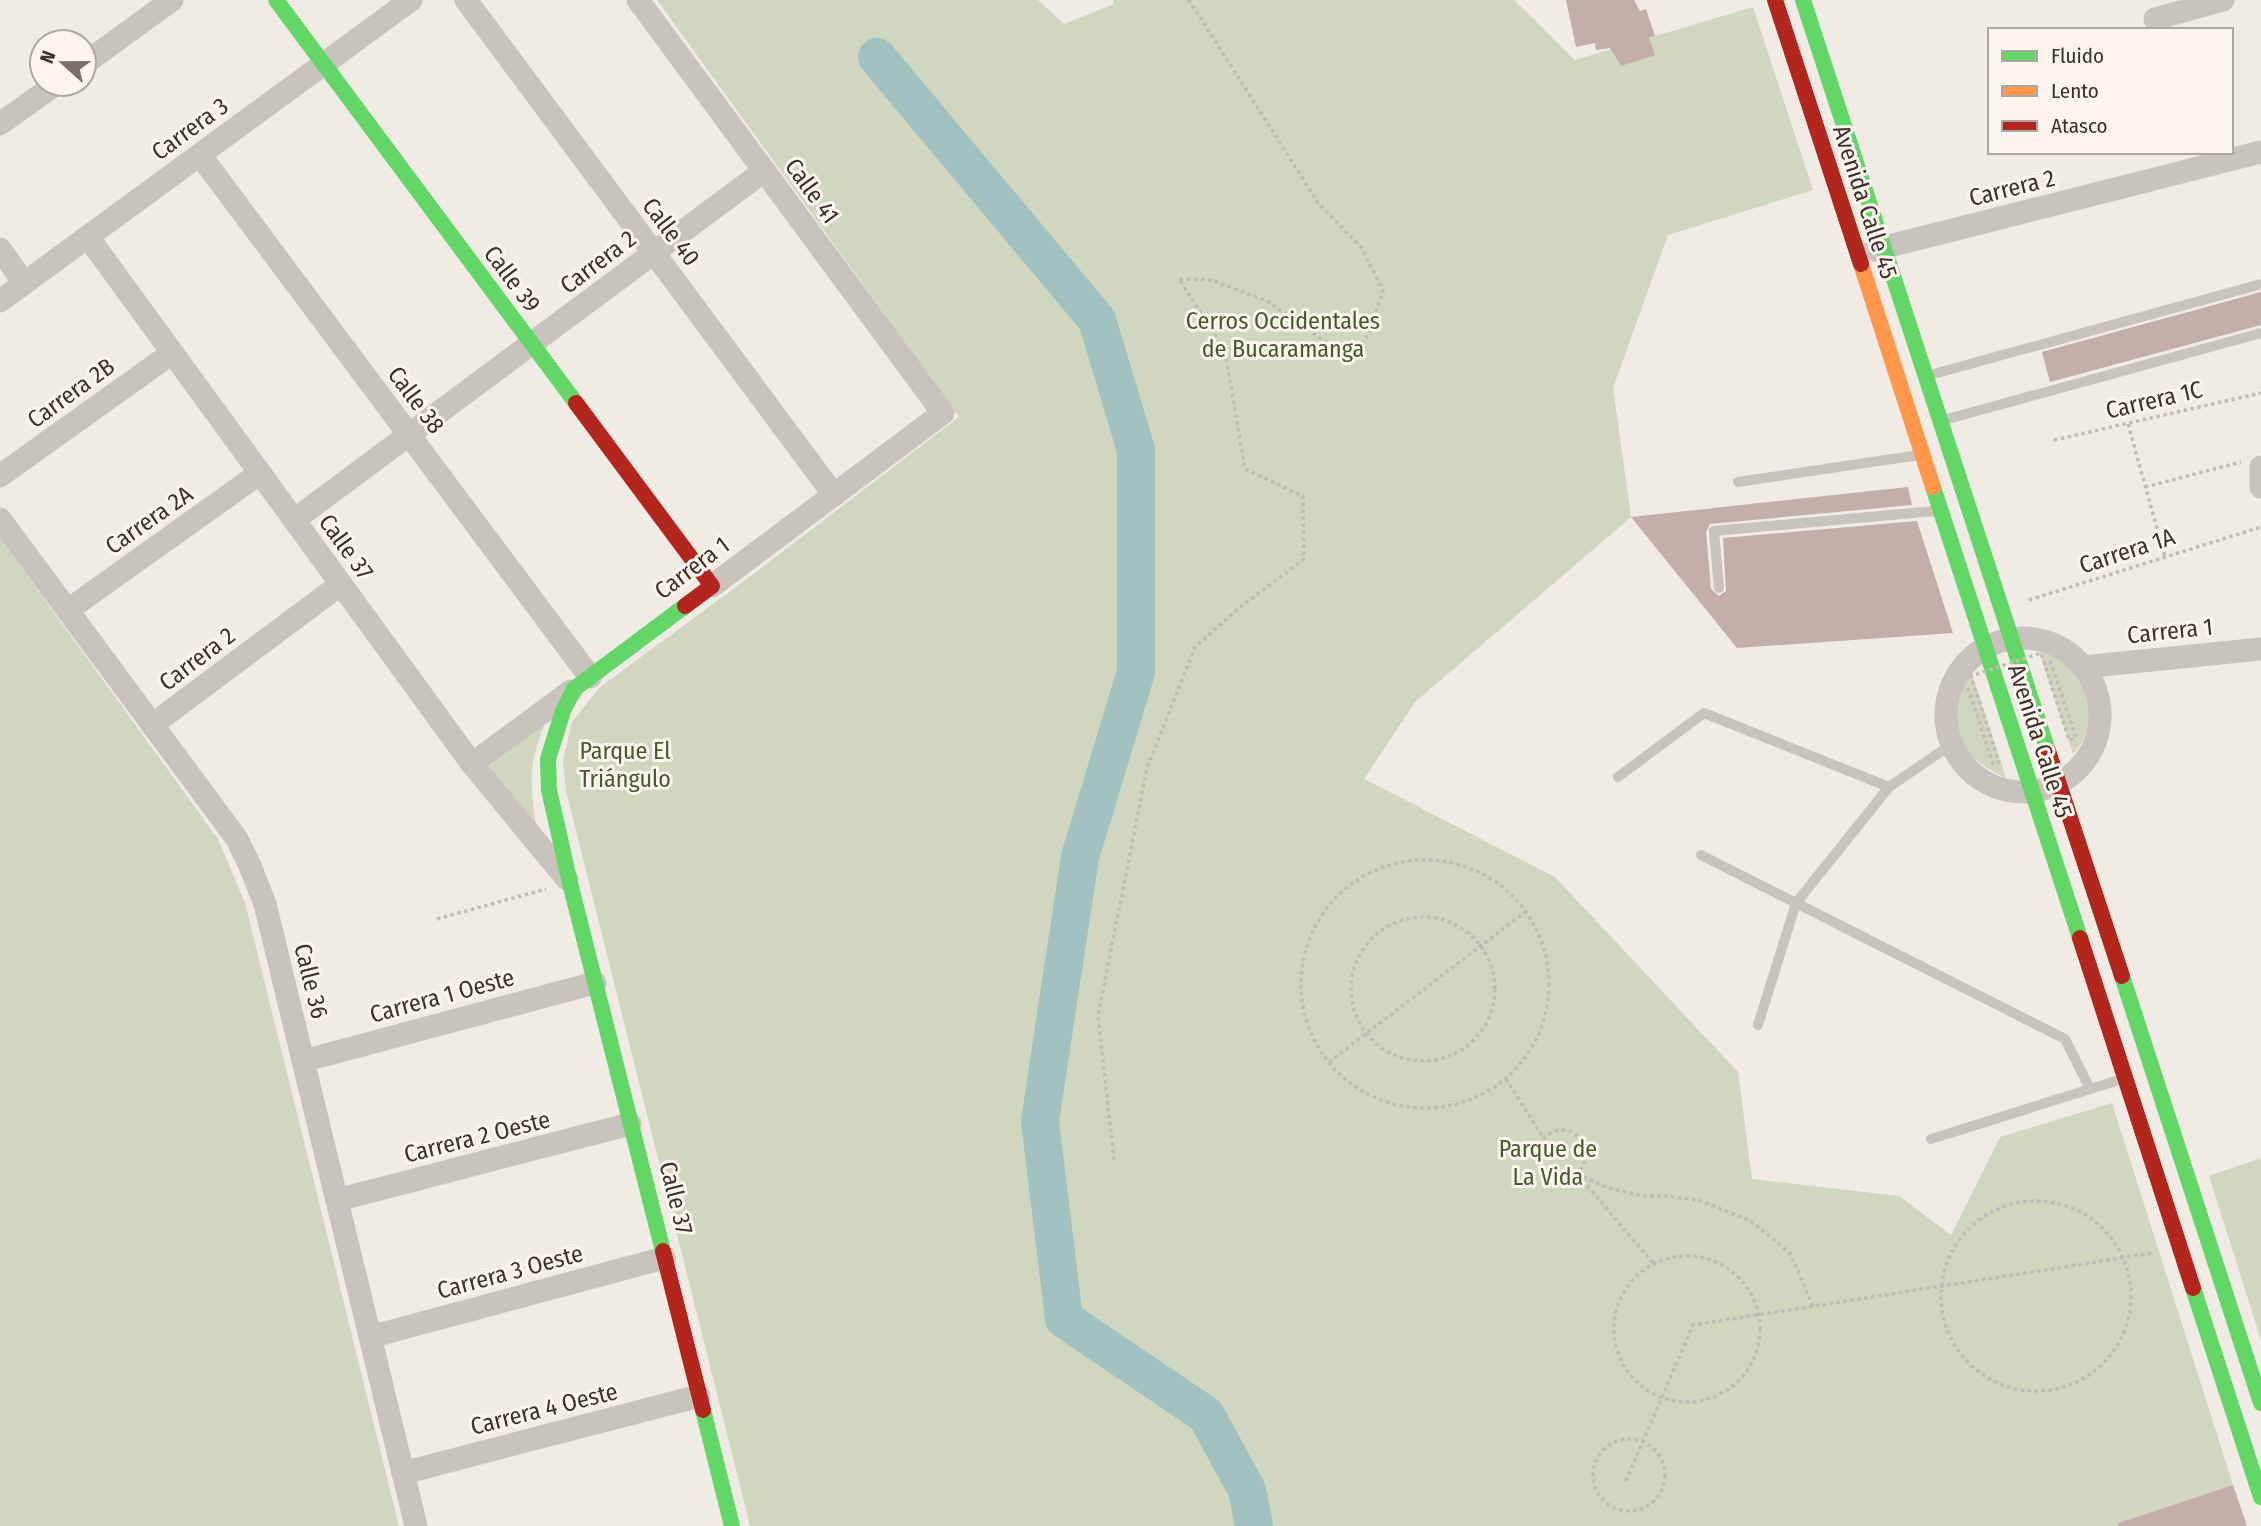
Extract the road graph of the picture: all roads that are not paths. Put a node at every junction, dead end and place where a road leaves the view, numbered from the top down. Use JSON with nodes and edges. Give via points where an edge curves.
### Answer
{"nodes":[{"id":1,"x":172,"y":0,"type":"edge"},
{"id":2,"x":276,"y":0,"type":"edge"},
{"id":3,"x":411,"y":0,"type":"edge"},
{"id":4,"x":466,"y":0,"type":"edge"},
{"id":5,"x":638,"y":0,"type":"edge"},
{"id":6,"x":1804,"y":0,"type":"edge"},
{"id":7,"x":2223,"y":0,"type":"edge"},
{"id":8,"x":1777,"y":4,"type":"edge"},
{"id":9,"x":2154,"y":16,"type":"edge"},
{"id":10,"x":98,"y":54,"type":"edge"},
{"id":11,"x":324,"y":64,"type":"junction"},
{"id":12,"x":36,"y":98,"type":"edge"},
{"id":13,"x":0,"y":124,"type":"edge"},
{"id":14,"x":2261,"y":152,"type":"edge"},
{"id":15,"x":200,"y":155,"type":"junction"},
{"id":16,"x":764,"y":171,"type":"junction"},
{"id":17,"x":88,"y":237,"type":"junction"},
{"id":18,"x":1885,"y":248,"type":"junction"},
{"id":19,"x":0,"y":249,"type":"edge"},
{"id":20,"x":654,"y":253,"type":"junction"},
{"id":21,"x":1858,"y":254,"type":"junction"},
{"id":22,"x":24,"y":283,"type":"junction"},
{"id":23,"x":2261,"y":284,"type":"edge"},
{"id":24,"x":0,"y":301,"type":"edge"},
{"id":25,"x":2261,"y":333,"type":"edge"},
{"id":26,"x":532,"y":344,"type":"junction"},
{"id":27,"x":172,"y":353,"type":"junction"},
{"id":28,"x":1927,"y":376,"type":"junction"},
{"id":29,"x":943,"y":413,"type":"joint"},
{"id":30,"x":1942,"y":420,"type":"junction"},
{"id":31,"x":409,"y":435,"type":"junction"},
{"id":32,"x":1923,"y":454,"type":"junction"},
{"id":33,"x":2255,"y":464,"type":"edge"},
{"id":34,"x":260,"y":473,"type":"junction"},
{"id":35,"x":0,"y":476,"type":"edge"},
{"id":36,"x":1738,"y":482,"type":"dead end"},
{"id":37,"x":2261,"y":487,"type":"edge"},
{"id":38,"x":834,"y":495,"type":"junction"},
{"id":39,"x":1941,"y":511,"type":"junction"},
{"id":40,"x":0,"y":519,"type":"edge"},
{"id":41,"x":294,"y":520,"type":"junction"},
{"id":42,"x":341,"y":584,"type":"junction"},
{"id":43,"x":712,"y":586,"type":"junction"},
{"id":44,"x":1719,"y":588,"type":"dead end"},
{"id":45,"x":68,"y":610,"type":"junction"},
{"id":46,"x":2013,"y":639,"type":"junction"},
{"id":47,"x":1986,"y":648,"type":"junction"},
{"id":48,"x":2261,"y":649,"type":"edge"},
{"id":49,"x":2083,"y":667,"type":"junction"},
{"id":50,"x":582,"y":683,"type":"junction"},
{"id":51,"x":152,"y":725,"type":"junction"},
{"id":52,"x":1952,"y":744,"type":"junction"},
{"id":53,"x":472,"y":764,"type":"junction"},
{"id":54,"x":1618,"y":777,"type":"dead end"},
{"id":55,"x":2060,"y":783,"type":"junction"},
{"id":56,"x":1889,"y":788,"type":"junction"},
{"id":57,"x":2032,"y":792,"type":"junction"},
{"id":58,"x":1701,"y":855,"type":"dead end"},
{"id":59,"x":570,"y":883,"type":"junction"},
{"id":60,"x":1796,"y":903,"type":"junction"},
{"id":61,"x":595,"y":983,"type":"junction"},
{"id":62,"x":1758,"y":1025,"type":"dead end"},
{"id":63,"x":303,"y":1061,"type":"junction"},
{"id":64,"x":2125,"y":1078,"type":"junction"},
{"id":65,"x":2090,"y":1089,"type":"junction"},
{"id":66,"x":631,"y":1124,"type":"junction"},
{"id":67,"x":1931,"y":1139,"type":"dead end"},
{"id":68,"x":337,"y":1200,"type":"junction"},
{"id":69,"x":664,"y":1258,"type":"junction"},
{"id":70,"x":370,"y":1337,"type":"junction"},
{"id":71,"x":699,"y":1396,"type":"junction"},
{"id":72,"x":2261,"y":1403,"type":"edge"},
{"id":73,"x":403,"y":1473,"type":"junction"},
{"id":74,"x":2261,"y":1497,"type":"edge"},
{"id":75,"x":416,"y":1526,"type":"edge"},
{"id":76,"x":732,"y":1526,"type":"edge"}],
"edges":[{"from":1,"to":10,"type":"street"},
{"from":2,"to":11,"type":"main road","name":"Calle 39"},
{"from":3,"to":11,"type":"street","name":"Carrera 3"},
{"from":4,"to":20,"type":"street","name":"Calle 40"},
{"from":5,"to":16,"type":"street","name":"Calle 41"},
{"from":6,"to":8,"type":"street"},
{"from":6,"to":18,"type":"main road","name":"Avenida Calle 45"},
{"from":7,"to":9,"type":"street"},
{"from":8,"to":21,"type":"main road","name":"Avenida Calle 45"},
{"from":11,"to":15,"type":"street","name":"Carrera 3"},
{"from":11,"to":26,"type":"main road","name":"Calle 39"},
{"from":12,"to":13,"type":"street"},
{"from":14,"to":18,"type":"street","name":"Carrera 2"},
{"from":15,"to":17,"type":"street","name":"Carrera 3"},
{"from":15,"to":31,"type":"street","name":"Calle 38"},
{"from":16,"to":20,"type":"street","name":"Carrera 2"},
{"from":16,"to":29,"type":"street","name":"Calle 41"},
{"from":17,"to":22,"type":"street","name":"Carrera 3"},
{"from":17,"to":27,"type":"street","name":"Calle 37"},
{"from":18,"to":21,"type":"street","name":"Carrera 2"},
{"from":18,"to":28,"type":"main road","name":"Avenida Calle 45"},
{"from":19,"to":22,"type":"street"},
{"from":20,"to":26,"type":"street","name":"Carrera 2"},
{"from":20,"to":38,"type":"street","name":"Calle 40"},
{"from":21,"to":32,"type":"main road","name":"Avenida Calle 45"},
{"from":22,"to":24,"type":"street","name":"Carrera 3"},
{"from":23,"to":28,"type":"lane"},
{"from":25,"to":30,"type":"lane"},
{"from":26,"to":31,"type":"street","name":"Carrera 2"},
{"from":26,"to":43,"type":"main road","name":"Calle 39"},
{"from":27,"to":34,"type":"street","name":"Calle 37"},
{"from":27,"to":35,"type":"street","name":"Carrera 2B"},
{"from":28,"to":30,"type":"main road","name":"Avenida Calle 45"},
{"from":29,"to":38,"type":"street","name":"Carrera 1"},
{"from":30,"to":46,"type":"main road","name":"Avenida Calle 45"},
{"from":31,"to":41,"type":"street","name":"Carrera 2"},
{"from":31,"to":50,"type":"street","name":"Calle 38"},
{"from":32,"to":36,"type":"lane"},
{"from":32,"to":39,"type":"main road","name":"Avenida Calle 45"},
{"from":33,"to":37,"type":"street"},
{"from":34,"to":41,"type":"street","name":"Calle 37"},
{"from":34,"to":45,"type":"street","name":"Carrera 2A"},
{"from":38,"to":43,"type":"street","name":"Carrera 1"},
{"from":39,"to":44,"type":"lane","via":[[1714,531]]},
{"from":39,"to":47,"type":"main road","name":"Avenida Calle 45"},
{"from":40,"to":45,"type":"street","name":"Calle 36"},
{"from":41,"to":42,"type":"street","name":"Calle 37"},
{"from":42,"to":51,"type":"street","name":"Carrera 2"},
{"from":42,"to":53,"type":"street","name":"Calle 37"},
{"from":43,"to":50,"type":"main road","name":"Carrera 1"},
{"from":45,"to":51,"type":"street","name":"Calle 36"},
{"from":46,"to":47,"type":"street"},
{"from":46,"to":49,"type":"street","via":[[2050,643]]},
{"from":46,"to":55,"type":"main road","name":"Avenida Calle 45"},
{"from":47,"to":52,"type":"street","via":[[1959,672],[1951,689],[1947,726]]},
{"from":47,"to":57,"type":"main road","name":"Avenida Calle 45"},
{"from":48,"to":49,"type":"street","name":"Carrera 1"},
{"from":49,"to":55,"type":"street","via":[[2099,702],[2099,722],[2086,759]]},
{"from":50,"to":53,"type":"street","name":"Carrera 1"},
{"from":50,"to":59,"type":"main road","name":"Calle 37","via":[[559,722],[548,759],[549,790]]},
{"from":51,"to":63,"type":"street","name":"Calle 36","via":[[237,839],[250,866],[265,904]]},
{"from":52,"to":56,"type":"lane"},
{"from":52,"to":57,"type":"street","via":[[1977,777],[1996,787]]},
{"from":53,"to":59,"type":"street","name":"Calle 37"},
{"from":54,"to":56,"type":"lane","via":[[1704,713]]},
{"from":55,"to":57,"type":"street"},
{"from":55,"to":72,"type":"main road","name":"Avenida Calle 45"},
{"from":56,"to":60,"type":"lane"},
{"from":57,"to":64,"type":"main road","name":"Avenida Calle 45"},
{"from":58,"to":60,"type":"lane"},
{"from":59,"to":61,"type":"main road","name":"Calle 37"},
{"from":60,"to":62,"type":"lane"},
{"from":60,"to":65,"type":"lane","via":[[2065,1039]]},
{"from":61,"to":63,"type":"street","name":"Carrera 1 Oeste"},
{"from":61,"to":66,"type":"main road","name":"Calle 37"},
{"from":63,"to":68,"type":"street","name":"Calle 36"},
{"from":64,"to":65,"type":"lane"},
{"from":64,"to":74,"type":"main road","name":"Avenida Calle 45"},
{"from":65,"to":67,"type":"lane"},
{"from":66,"to":68,"type":"street","name":"Carrera 2 Oeste"},
{"from":66,"to":69,"type":"main road","name":"Calle 37"},
{"from":68,"to":70,"type":"street","name":"Calle 36"},
{"from":69,"to":70,"type":"street","name":"Carrera 3 Oeste"},
{"from":69,"to":71,"type":"main road","name":"Calle 37"},
{"from":70,"to":73,"type":"street","name":"Calle 36"},
{"from":71,"to":73,"type":"street","name":"Carrera 4 Oeste"},
{"from":71,"to":76,"type":"main road","name":"Calle 37"},
{"from":73,"to":75,"type":"street","name":"Calle 36"}]}
